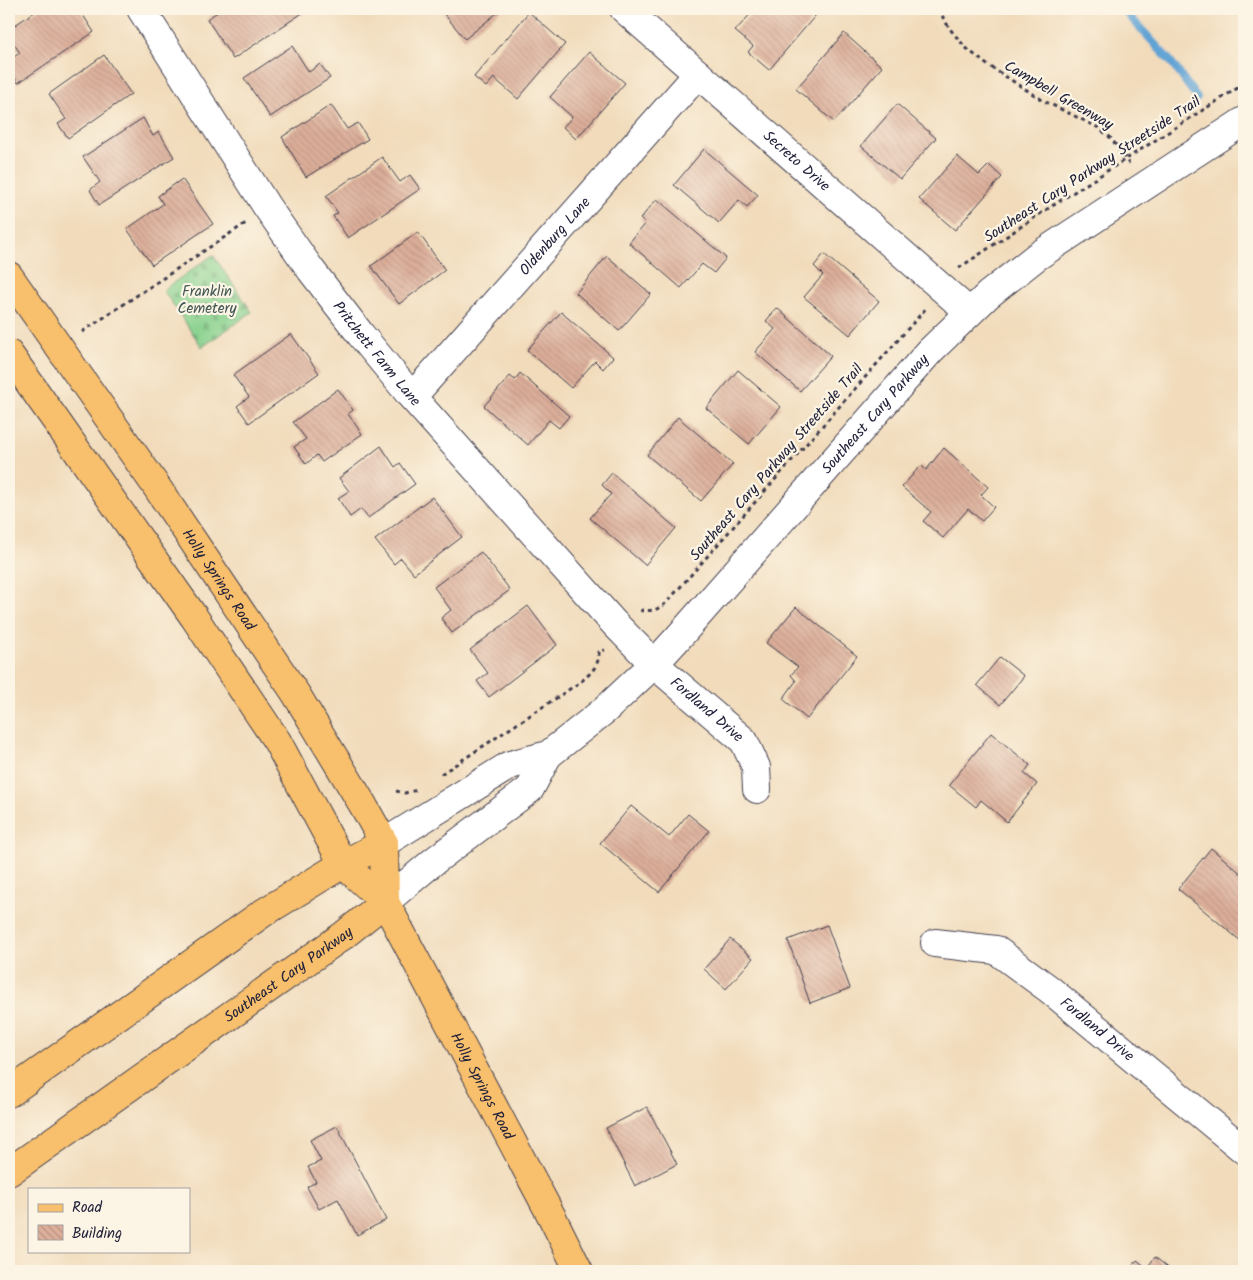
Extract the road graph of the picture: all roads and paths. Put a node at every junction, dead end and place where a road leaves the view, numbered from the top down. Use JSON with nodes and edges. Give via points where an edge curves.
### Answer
{"nodes":[{"id":1,"x":141,"y":9,"type":"edge"},
{"id":2,"x":624,"y":9,"type":"edge"},
{"id":3,"x":938,"y":9,"type":"edge"},
{"id":4,"x":698,"y":74,"type":"junction"},
{"id":5,"x":1244,"y":84,"type":"edge"},
{"id":6,"x":1244,"y":122,"type":"edge"},
{"id":7,"x":1126,"y":159,"type":"junction"},
{"id":8,"x":248,"y":222,"type":"dead end"},
{"id":9,"x":955,"y":275,"type":"dead end"},
{"id":10,"x":9,"y":276,"type":"edge"},
{"id":11,"x":928,"y":306,"type":"dead end"},
{"id":12,"x":969,"y":312,"type":"junction"},
{"id":13,"x":82,"y":332,"type":"dead end"},
{"id":14,"x":9,"y":354,"type":"edge"},
{"id":15,"x":412,"y":397,"type":"junction"},
{"id":16,"x":640,"y":616,"type":"dead end"},
{"id":17,"x":610,"y":648,"type":"dead end"},
{"id":18,"x":654,"y":664,"type":"junction"},
{"id":19,"x":548,"y":755,"type":"junction"},
{"id":20,"x":435,"y":778,"type":"dead end"},
{"id":21,"x":419,"y":788,"type":"dead end"},
{"id":22,"x":757,"y":789,"type":"dead end"},
{"id":23,"x":396,"y":791,"type":"dead end"},
{"id":24,"x":384,"y":843,"type":"junction"},
{"id":25,"x":343,"y":864,"type":"junction"},
{"id":26,"x":385,"y":902,"type":"junction"},
{"id":27,"x":935,"y":943,"type":"dead end"},
{"id":28,"x":9,"y":1093,"type":"edge"},
{"id":29,"x":1244,"y":1150,"type":"edge"},
{"id":30,"x":9,"y":1172,"type":"edge"},
{"id":31,"x":579,"y":1271,"type":"edge"}],
"edges":[{"from":1,"to":15,"type":"street","name":"Pritchett Farm Lane","via":[[293,246]]},
{"from":2,"to":4,"type":"street","name":"Secreto Drive"},
{"from":3,"to":7,"type":"path","name":"Campbell Greenway","via":[[965,47],[986,64],[1044,101],[1099,128]]},
{"from":4,"to":12,"type":"street","name":"Secreto Drive"},
{"from":4,"to":15,"type":"street","name":"Oldenburg Lane"},
{"from":5,"to":7,"type":"path","name":"Southeast Cary Parkway Streetside Trail"},
{"from":6,"to":12,"type":"street","name":"Southeast Cary Parkway","via":[[1061,239],[1007,278]]},
{"from":7,"to":9,"type":"path","name":"Southeast Cary Parkway Streetside Trail","via":[[959,268]]},
{"from":8,"to":13,"type":"path"},
{"from":10,"to":24,"type":"main road","name":"Holly Springs Road","via":[[154,482],[290,686]]},
{"from":11,"to":16,"type":"path","name":"Southeast Cary Parkway Streetside Trail","via":[[668,601],[655,610],[642,610]]},
{"from":12,"to":18,"type":"street","name":"Southeast Cary Parkway","via":[[930,351]]},
{"from":14,"to":25,"type":"main road","name":"Holly Springs Road","via":[[277,741]]},
{"from":15,"to":18,"type":"street","name":"Pritchett Farm Lane"},
{"from":17,"to":20,"type":"path","via":[[599,652],[595,668],[579,683]]},
{"from":18,"to":19,"type":"street","name":"Southeast Cary Parkway","via":[[606,710]]},
{"from":18,"to":22,"type":"street","name":"Fordland Drive","via":[[744,741],[756,766]]},
{"from":19,"to":24,"type":"street","name":"Southeast Cary Parkway","via":[[510,766]]},
{"from":19,"to":26,"type":"street","name":"Southeast Cary Parkway","via":[[530,789]]},
{"from":21,"to":23,"type":"path","via":[[405,793]]},
{"from":24,"to":25,"type":"main road","name":"Southeast Cary Parkway"},
{"from":24,"to":26,"type":"main road","name":"Holly Springs Road"},
{"from":25,"to":26,"type":"main road","name":"Holly Springs Road"},
{"from":25,"to":28,"type":"main road","name":"Southeast Cary Parkway","via":[[263,913]]},
{"from":26,"to":30,"type":"main road","name":"Southeast Cary Parkway","via":[[344,935]]},
{"from":26,"to":31,"type":"main road","name":"Holly Springs Road"},
{"from":27,"to":29,"type":"street","name":"Fordland Drive","via":[[996,950],[1049,989]]}]}
